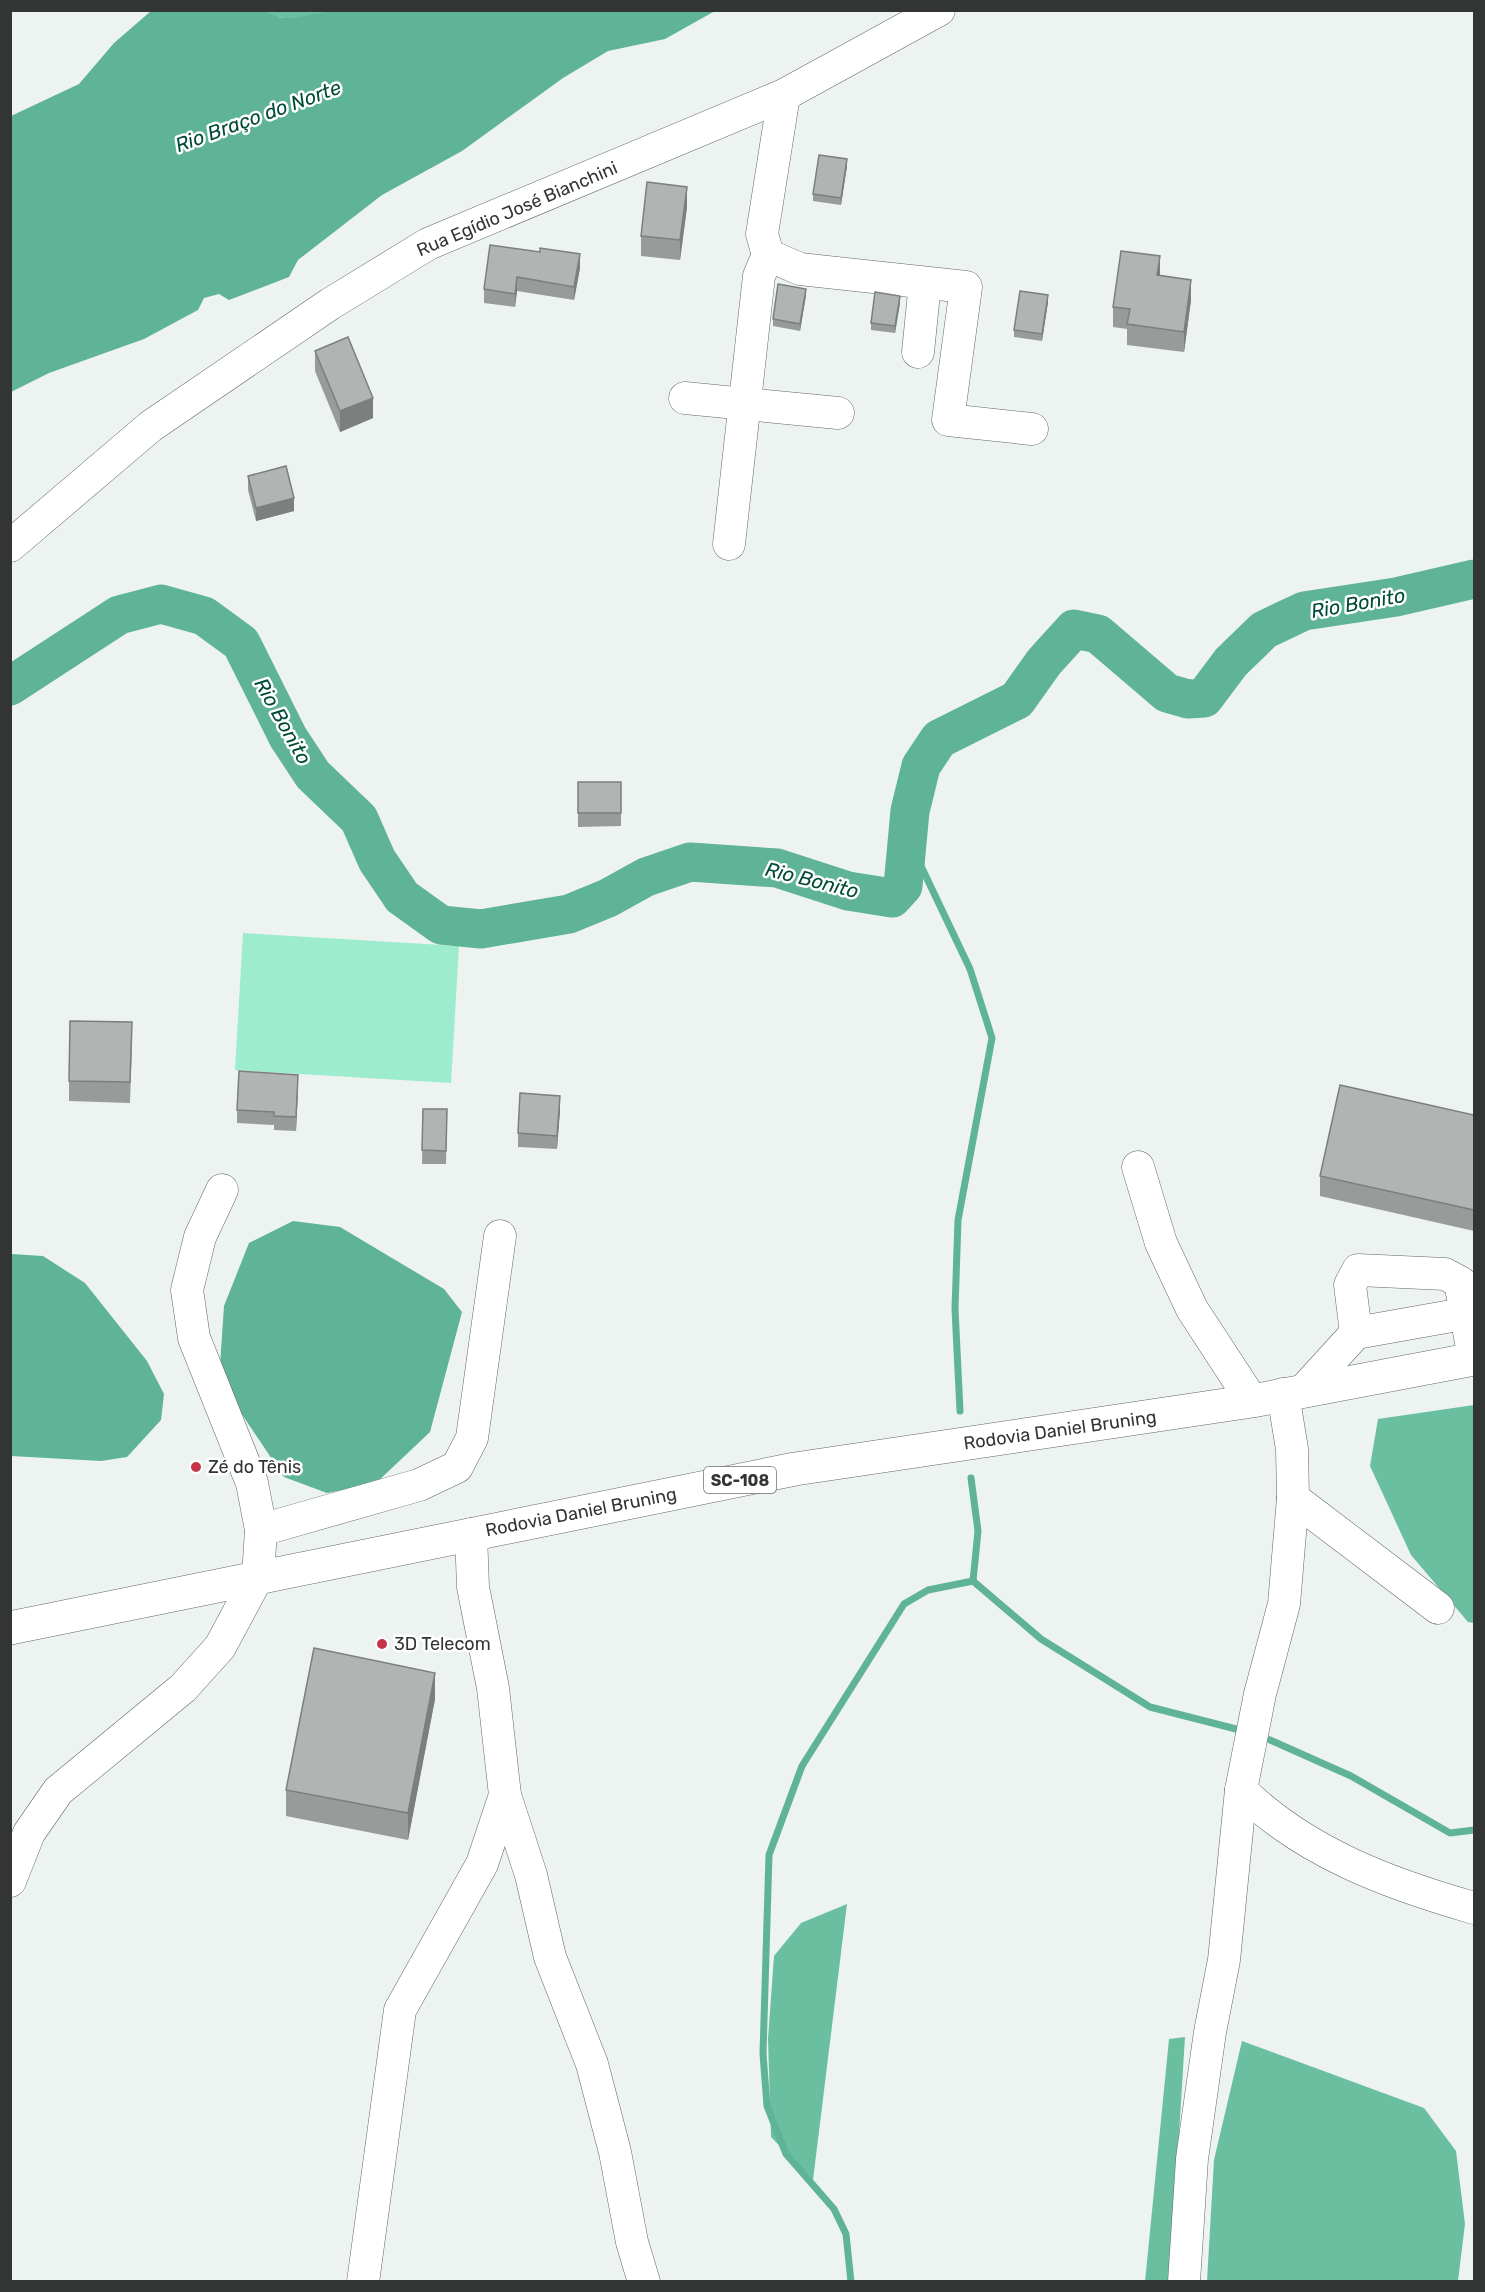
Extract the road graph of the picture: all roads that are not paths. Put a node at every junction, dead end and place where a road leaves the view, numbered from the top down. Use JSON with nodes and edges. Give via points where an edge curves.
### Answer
{"nodes":[{"id":1,"x":939,"y":10,"type":"edge"},
{"id":2,"x":784,"y":95,"type":"junction"},
{"id":3,"x":768,"y":255,"type":"junction"},
{"id":4,"x":925,"y":283,"type":"junction"},
{"id":5,"x":918,"y":352,"type":"dead end"},
{"id":6,"x":685,"y":398,"type":"dead end"},
{"id":7,"x":744,"y":404,"type":"junction"},
{"id":8,"x":838,"y":413,"type":"dead end"},
{"id":9,"x":1032,"y":429,"type":"dead end"},
{"id":10,"x":729,"y":544,"type":"dead end"},
{"id":11,"x":10,"y":546,"type":"edge"},
{"id":12,"x":1138,"y":1167,"type":"dead end"},
{"id":13,"x":222,"y":1190,"type":"dead end"},
{"id":14,"x":500,"y":1236,"type":"dead end"},
{"id":15,"x":1471,"y":1313,"type":"edge"},
{"id":16,"x":1356,"y":1333,"type":"junction"},
{"id":17,"x":1474,"y":1359,"type":"edge"},
{"id":18,"x":1280,"y":1395,"type":"junction"},
{"id":19,"x":1293,"y":1498,"type":"junction"},
{"id":20,"x":261,"y":1530,"type":"junction"},
{"id":21,"x":471,"y":1533,"type":"junction"},
{"id":22,"x":258,"y":1576,"type":"junction"},
{"id":23,"x":1438,"y":1608,"type":"dead end"},
{"id":24,"x":10,"y":1628,"type":"edge"},
{"id":25,"x":1241,"y":1790,"type":"junction"},
{"id":26,"x":505,"y":1795,"type":"junction"},
{"id":27,"x":10,"y":1881,"type":"edge"},
{"id":28,"x":1474,"y":1908,"type":"edge"},
{"id":29,"x":363,"y":2282,"type":"edge"},
{"id":30,"x":644,"y":2282,"type":"edge"},
{"id":31,"x":1184,"y":2282,"type":"edge"}],
"edges":[{"from":1,"to":2,"type":"street","name":"Rua Egídio José Bianchini"},
{"from":2,"to":3,"type":"street","via":[[762,234]]},
{"from":2,"to":11,"type":"street","name":"Rua Egídio José Bianchini","via":[[428,244],[330,304],[151,426]]},
{"from":3,"to":4,"type":"street","via":[[800,269]]},
{"from":3,"to":7,"type":"street","via":[[759,276]]},
{"from":4,"to":5,"type":"street"},
{"from":4,"to":9,"type":"street","via":[[966,287],[948,420]]},
{"from":6,"to":7,"type":"street"},
{"from":7,"to":8,"type":"street"},
{"from":7,"to":10,"type":"street"},
{"from":12,"to":18,"type":"street","via":[[1161,1243],[1191,1309]]},
{"from":13,"to":20,"type":"street","via":[[200,1237],[187,1290],[194,1338],[252,1483]]},
{"from":14,"to":20,"type":"street","via":[[472,1438],[457,1467],[419,1485]]},
{"from":15,"to":16,"type":"street"},
{"from":15,"to":16,"type":"street","via":[[1460,1282],[1444,1274],[1358,1269],[1350,1285]]},
{"from":15,"to":17,"type":"street"},
{"from":16,"to":18,"type":"street"},
{"from":17,"to":18,"type":"main road","name":"Rodovia Daniel Bruning","number":"SC-108"},
{"from":18,"to":19,"type":"street","via":[[1292,1449]]},
{"from":18,"to":21,"type":"main road","name":"Rodovia Daniel Bruning","number":"SC-108","via":[[795,1469]]},
{"from":19,"to":23,"type":"street"},
{"from":19,"to":25,"type":"street","via":[[1284,1604],[1260,1694]]},
{"from":20,"to":22,"type":"street"},
{"from":21,"to":22,"type":"main road","name":"Rodovia Daniel Bruning","number":"SC-108"},
{"from":21,"to":26,"type":"street","via":[[474,1587],[493,1688]]},
{"from":22,"to":24,"type":"main road","name":"Rodovia Daniel Bruning","number":"SC-108"},
{"from":22,"to":27,"type":"street","via":[[220,1647],[183,1688],[58,1791],[29,1833]]},
{"from":25,"to":28,"type":"street","via":[[1264,1813],[1339,1859],[1405,1888]]},
{"from":25,"to":31,"type":"street","via":[[1224,1960],[1192,2158]]},
{"from":26,"to":29,"type":"street","via":[[482,1864],[400,2010]]},
{"from":26,"to":30,"type":"street","via":[[531,1875],[550,1957],[592,2064]]}]}
